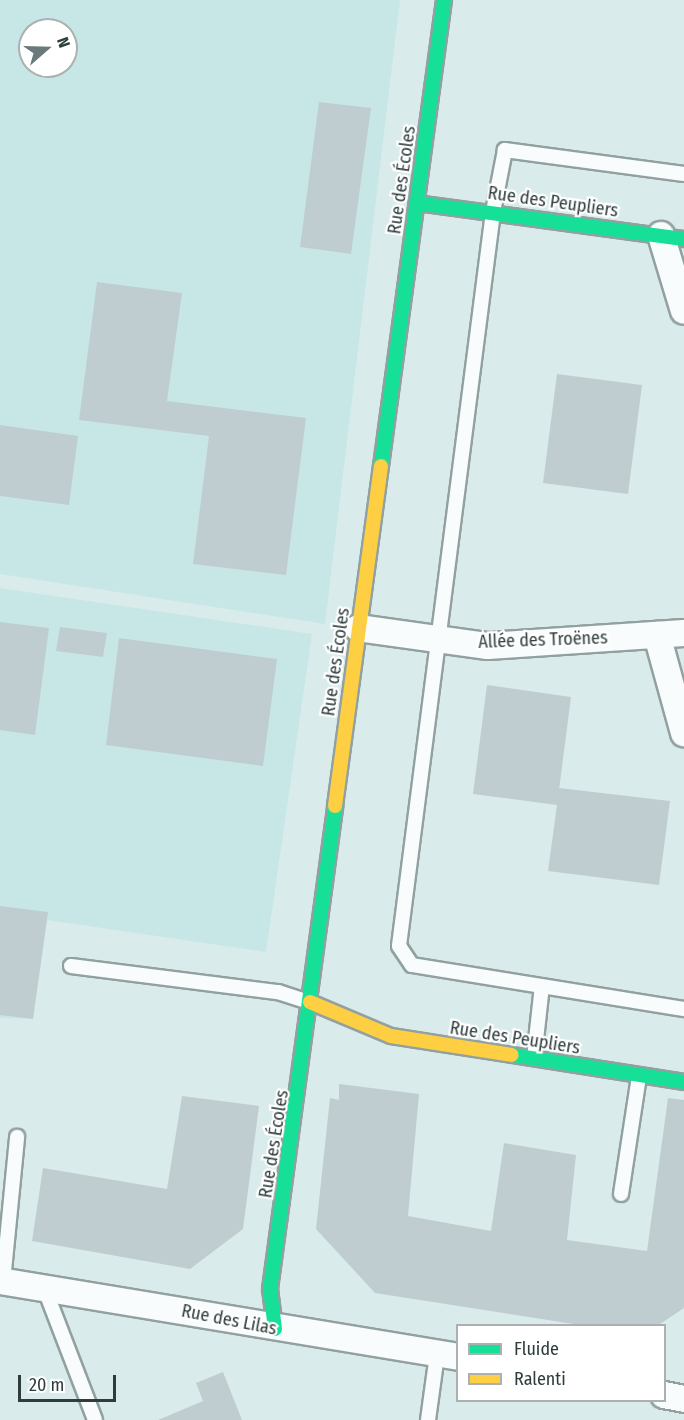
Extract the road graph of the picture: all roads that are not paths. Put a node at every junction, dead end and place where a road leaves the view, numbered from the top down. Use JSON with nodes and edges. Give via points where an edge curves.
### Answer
{"nodes":[{"id":1,"x":444,"y":0,"type":"edge"},
{"id":2,"x":684,"y":174,"type":"edge"},
{"id":3,"x":417,"y":203,"type":"junction"},
{"id":4,"x":493,"y":212,"type":"junction"},
{"id":5,"x":673,"y":237,"type":"edge"},
{"id":6,"x":684,"y":311,"type":"edge"},
{"id":7,"x":358,"y":628,"type":"junction"},
{"id":8,"x":684,"y":633,"type":"edge"},
{"id":9,"x":657,"y":634,"type":"junction"},
{"id":10,"x":439,"y":639,"type":"junction"},
{"id":11,"x":682,"y":718,"type":"edge"},
{"id":12,"x":71,"y":966,"type":"dead end"},
{"id":13,"x":542,"y":986,"type":"junction"},
{"id":14,"x":310,"y":1002,"type":"junction"},
{"id":15,"x":684,"y":1009,"type":"edge"},
{"id":16,"x":534,"y":1059,"type":"junction"},
{"id":17,"x":639,"y":1076,"type":"junction"},
{"id":18,"x":684,"y":1082,"type":"edge"},
{"id":19,"x":17,"y":1137,"type":"dead end"},
{"id":20,"x":621,"y":1194,"type":"dead end"},
{"id":21,"x":2,"y":1281,"type":"edge"},
{"id":22,"x":44,"y":1287,"type":"junction"},
{"id":23,"x":274,"y":1329,"type":"junction"},
{"id":24,"x":447,"y":1356,"type":"edge"},
{"id":25,"x":666,"y":1395,"type":"edge"},
{"id":26,"x":684,"y":1399,"type":"edge"},
{"id":27,"x":95,"y":1420,"type":"edge"},
{"id":28,"x":428,"y":1420,"type":"edge"}],
"edges":[{"from":1,"to":3,"type":"street","name":"Rue des Écoles"},
{"from":2,"to":4,"type":"lane","via":[[505,150]]},
{"from":3,"to":4,"type":"street","name":"Rue des Peupliers"},
{"from":3,"to":7,"type":"street","name":"Rue des Écoles"},
{"from":4,"to":5,"type":"street","name":"Rue des Peupliers"},
{"from":4,"to":10,"type":"lane"},
{"from":5,"to":6,"type":"street"},
{"from":7,"to":10,"type":"street","name":"Allée des Troënes"},
{"from":7,"to":14,"type":"street","name":"Rue des Écoles"},
{"from":8,"to":9,"type":"street","name":"Allée des Troënes"},
{"from":9,"to":10,"type":"street","name":"Allée des Troënes","via":[[488,646]]},
{"from":9,"to":11,"type":"street"},
{"from":10,"to":13,"type":"lane","via":[[399,946],[412,965]]},
{"from":12,"to":14,"type":"lane","via":[[278,993]]},
{"from":13,"to":15,"type":"lane"},
{"from":13,"to":16,"type":"lane"},
{"from":14,"to":16,"type":"street","name":"Rue des Peupliers","via":[[391,1036]]},
{"from":14,"to":23,"type":"street","name":"Rue des Écoles","via":[[270,1289]]},
{"from":16,"to":17,"type":"street","name":"Rue des Peupliers"},
{"from":17,"to":18,"type":"street","name":"Rue des Peupliers"},
{"from":17,"to":20,"type":"lane"},
{"from":19,"to":21,"type":"lane"},
{"from":21,"to":22,"type":"street","name":"Rue des Lilas"},
{"from":22,"to":23,"type":"street","name":"Rue des Lilas"},
{"from":22,"to":27,"type":"lane"},
{"from":23,"to":24,"type":"street","name":"Rue des Lilas"},
{"from":24,"to":28,"type":"lane"},
{"from":25,"to":26,"type":"street"}]}
